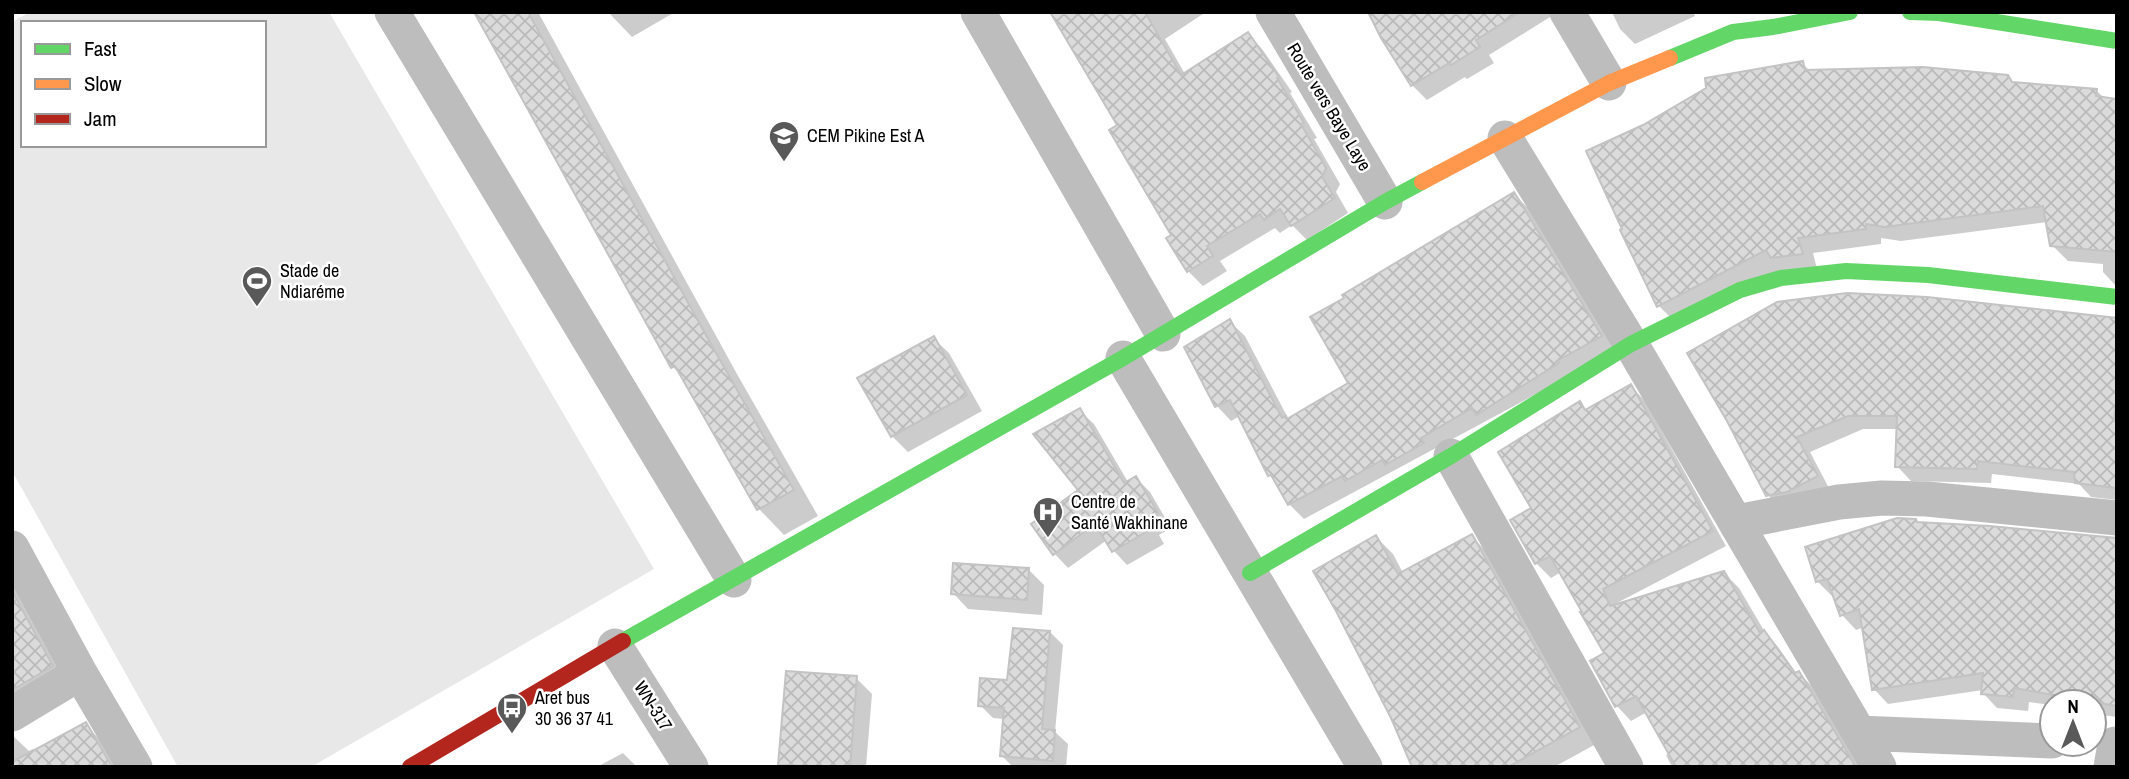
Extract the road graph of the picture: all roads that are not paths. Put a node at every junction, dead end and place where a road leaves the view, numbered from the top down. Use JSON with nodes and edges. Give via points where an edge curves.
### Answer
{"nodes":[{"id":1,"x":392,"y":12,"type":"edge"},
{"id":2,"x":978,"y":12,"type":"edge"},
{"id":3,"x":1273,"y":12,"type":"edge"},
{"id":4,"x":1567,"y":12,"type":"edge"},
{"id":5,"x":1850,"y":12,"type":"edge"},
{"id":6,"x":1910,"y":12,"type":"edge"},
{"id":7,"x":1774,"y":20,"type":"edge"},
{"id":8,"x":2117,"y":41,"type":"edge"},
{"id":9,"x":1609,"y":83,"type":"junction"},
{"id":10,"x":1505,"y":138,"type":"junction"},
{"id":11,"x":1385,"y":202,"type":"junction"},
{"id":12,"x":2117,"y":297,"type":"edge"},
{"id":13,"x":1163,"y":334,"type":"junction"},
{"id":14,"x":1631,"y":344,"type":"junction"},
{"id":15,"x":1123,"y":358,"type":"junction"},
{"id":16,"x":1451,"y":456,"type":"junction"},
{"id":17,"x":2117,"y":518,"type":"edge"},
{"id":18,"x":1737,"y":522,"type":"junction"},
{"id":19,"x":12,"y":548,"type":"edge"},
{"id":20,"x":1250,"y":573,"type":"junction"},
{"id":21,"x":734,"y":580,"type":"junction"},
{"id":22,"x":615,"y":646,"type":"junction"},
{"id":23,"x":80,"y":673,"type":"junction"},
{"id":24,"x":12,"y":714,"type":"edge"},
{"id":25,"x":1859,"y":733,"type":"junction"},
{"id":26,"x":2038,"y":740,"type":"edge"},
{"id":27,"x":1351,"y":762,"type":"edge"},
{"id":28,"x":135,"y":767,"type":"edge"},
{"id":29,"x":410,"y":767,"type":"edge"},
{"id":30,"x":691,"y":767,"type":"edge"},
{"id":31,"x":1626,"y":767,"type":"edge"},
{"id":32,"x":1879,"y":767,"type":"edge"}],
"edges":[{"from":1,"to":21,"type":"street"},
{"from":2,"to":13,"type":"street"},
{"from":3,"to":11,"type":"street","name":"Route vers Baye Laye"},
{"from":4,"to":9,"type":"street"},
{"from":5,"to":7,"type":"street"},
{"from":6,"to":8,"type":"street"},
{"from":7,"to":9,"type":"street"},
{"from":9,"to":10,"type":"street"},
{"from":10,"to":11,"type":"street"},
{"from":10,"to":14,"type":"street"},
{"from":11,"to":13,"type":"street"},
{"from":12,"to":14,"type":"street","via":[[1928,275],[1846,271],[1782,278],[1740,290]]},
{"from":13,"to":15,"type":"street"},
{"from":14,"to":16,"type":"street"},
{"from":14,"to":18,"type":"street"},
{"from":15,"to":20,"type":"street"},
{"from":15,"to":21,"type":"street"},
{"from":16,"to":20,"type":"street"},
{"from":16,"to":31,"type":"street"},
{"from":17,"to":18,"type":"street","via":[[1882,498]]},
{"from":18,"to":25,"type":"street"},
{"from":19,"to":23,"type":"street"},
{"from":20,"to":27,"type":"street"},
{"from":21,"to":22,"type":"street"},
{"from":22,"to":29,"type":"street"},
{"from":22,"to":30,"type":"street","name":"WN-317","number":"WN-317"},
{"from":23,"to":24,"type":"street"},
{"from":23,"to":28,"type":"street"},
{"from":25,"to":26,"type":"street"},
{"from":25,"to":32,"type":"street"}]}
